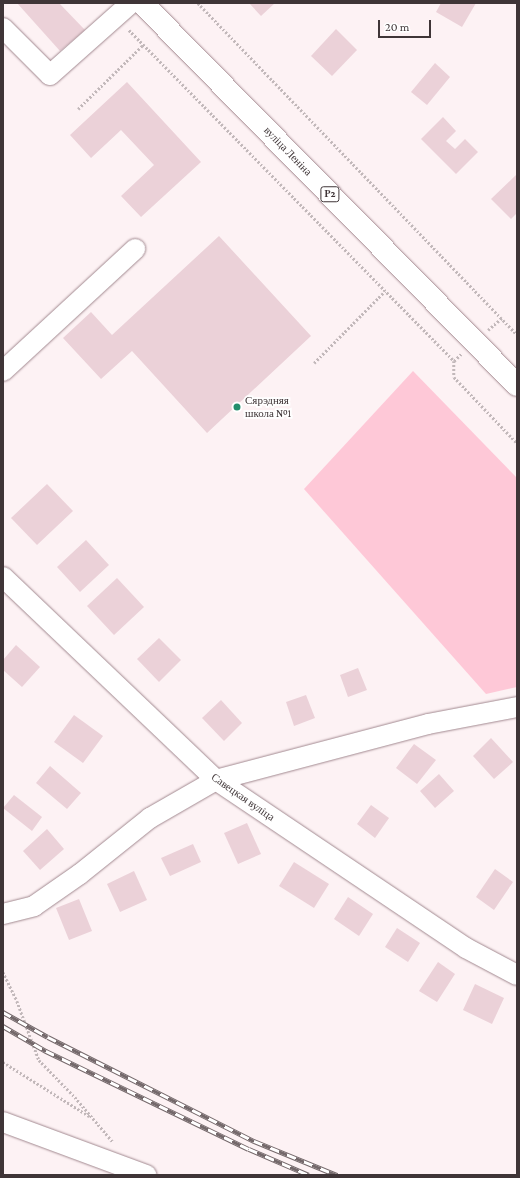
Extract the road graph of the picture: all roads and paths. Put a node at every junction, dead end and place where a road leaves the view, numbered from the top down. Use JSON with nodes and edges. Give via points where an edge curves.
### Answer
{"nodes":[{"id":1,"x":131,"y":3,"type":"edge"},
{"id":2,"x":142,"y":3,"type":"edge"},
{"id":3,"x":198,"y":3,"type":"edge"},
{"id":4,"x":116,"y":16,"type":"junction"},
{"id":5,"x":3,"y":28,"type":"edge"},
{"id":6,"x":143,"y":45,"type":"junction"},
{"id":7,"x":78,"y":109,"type":"dead end"},
{"id":8,"x":135,"y":249,"type":"dead end"},
{"id":9,"x":385,"y":291,"type":"junction"},
{"id":10,"x":517,"y":334,"type":"edge"},
{"id":11,"x":314,"y":363,"type":"dead end"},
{"id":12,"x":3,"y":372,"type":"edge"},
{"id":13,"x":517,"y":385,"type":"edge"},
{"id":14,"x":517,"y":443,"type":"edge"},
{"id":15,"x":3,"y":577,"type":"edge"},
{"id":16,"x":517,"y":707,"type":"edge"},
{"id":17,"x":216,"y":780,"type":"junction"},
{"id":18,"x":3,"y":914,"type":"edge"},
{"id":19,"x":3,"y":972,"type":"edge"},
{"id":20,"x":517,"y":975,"type":"edge"},
{"id":21,"x":3,"y":1062,"type":"edge"},
{"id":22,"x":92,"y":1117,"type":"junction"},
{"id":23,"x":3,"y":1122,"type":"edge"},
{"id":24,"x":114,"y":1144,"type":"dead end"},
{"id":25,"x":146,"y":1175,"type":"edge"}],
"edges":[{"from":1,"to":4,"type":"street"},
{"from":2,"to":13,"type":"main road","name":"вуліца Леніна","number":"Р2"},
{"from":3,"to":10,"type":"path"},
{"from":4,"to":5,"type":"street","via":[[50,75]]},
{"from":4,"to":6,"type":"path"},
{"from":6,"to":7,"type":"path"},
{"from":6,"to":9,"type":"path"},
{"from":8,"to":12,"type":"street"},
{"from":9,"to":11,"type":"path"},
{"from":9,"to":14,"type":"path","via":[[454,361],[454,377]]},
{"from":15,"to":17,"type":"street","name":"Савецкая вуліца"},
{"from":16,"to":17,"type":"street","via":[[428,724]]},
{"from":17,"to":18,"type":"street","via":[[150,818],[80,874],[34,906]]},
{"from":17,"to":20,"type":"street","name":"Савецкая вуліца","via":[[466,948]]},
{"from":19,"to":22,"type":"path","via":[[39,1060]]},
{"from":21,"to":22,"type":"path"},
{"from":22,"to":24,"type":"path"},
{"from":23,"to":25,"type":"street"}]}
